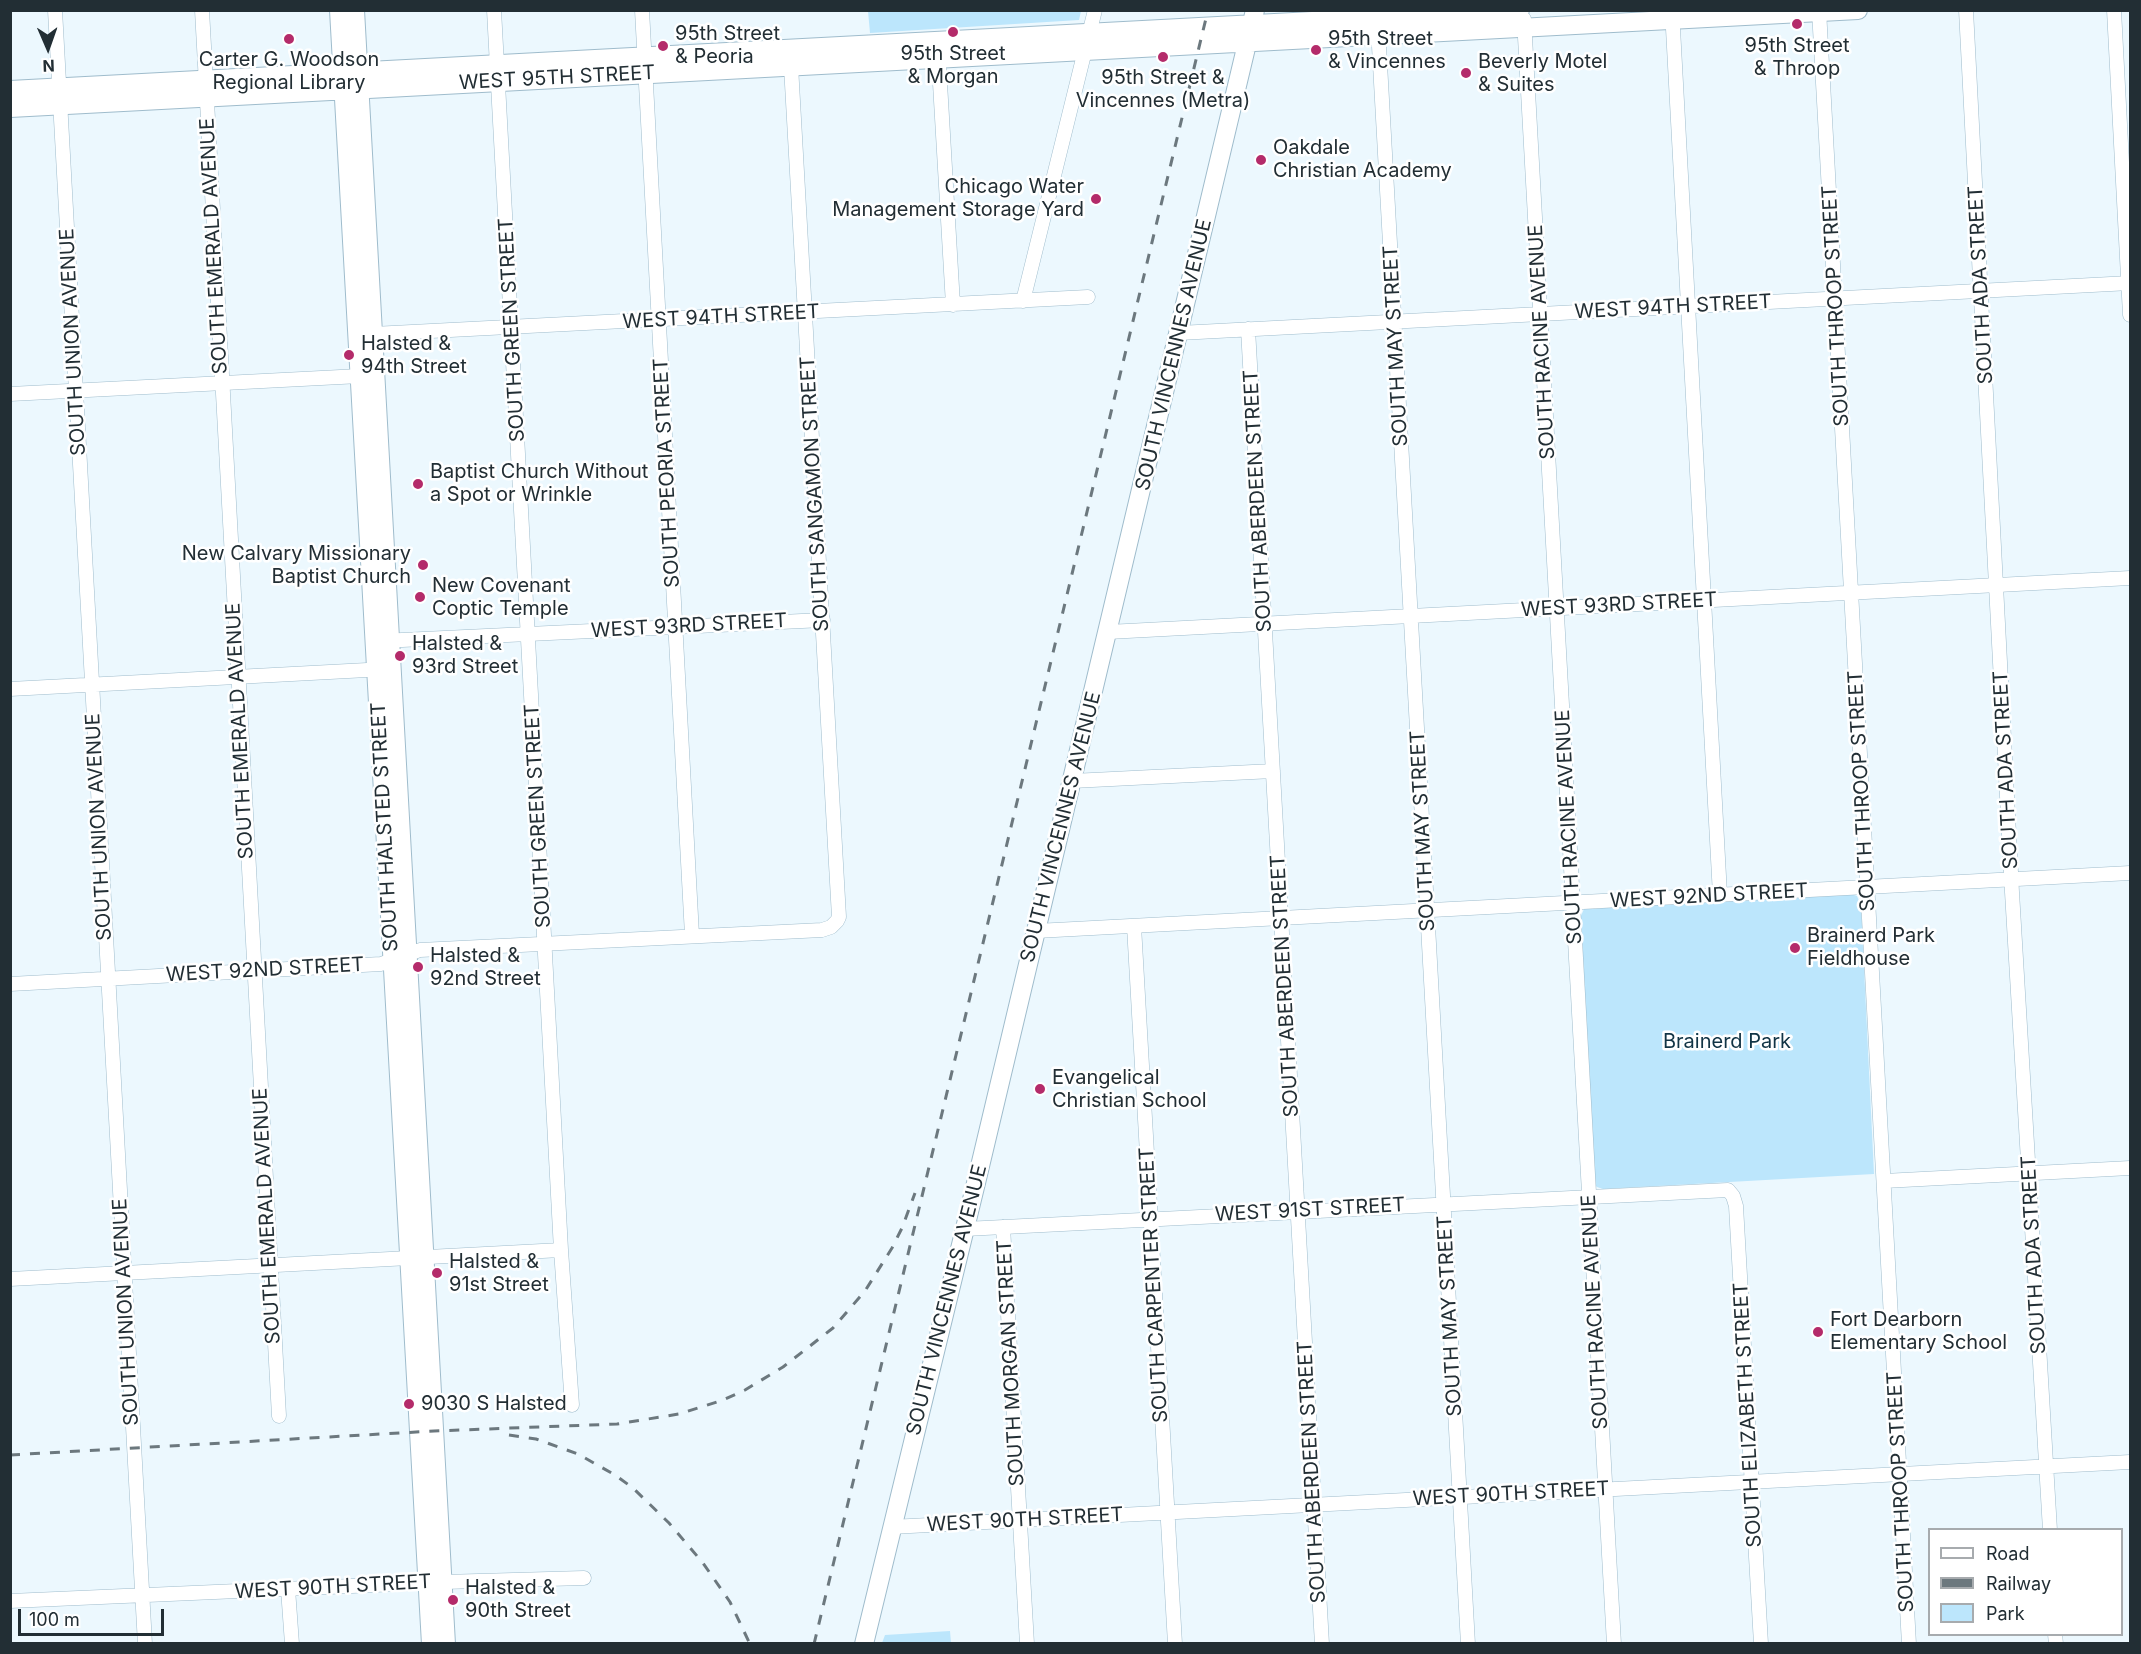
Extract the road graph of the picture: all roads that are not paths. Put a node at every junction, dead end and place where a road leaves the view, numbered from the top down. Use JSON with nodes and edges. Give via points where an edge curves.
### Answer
{"nodes":[{"id":1,"x":55,"y":10,"type":"edge"},
{"id":2,"x":202,"y":10,"type":"edge"},
{"id":3,"x":339,"y":10,"type":"edge"},
{"id":4,"x":355,"y":10,"type":"edge"},
{"id":5,"x":494,"y":10,"type":"edge"},
{"id":6,"x":642,"y":10,"type":"edge"},
{"id":7,"x":1095,"y":10,"type":"edge"},
{"id":8,"x":1858,"y":10,"type":"edge"},
{"id":9,"x":1966,"y":10,"type":"edge"},
{"id":10,"x":2114,"y":10,"type":"edge"},
{"id":11,"x":1819,"y":12,"type":"edge"},
{"id":12,"x":1673,"y":15,"type":"edge"},
{"id":13,"x":1523,"y":16,"type":"edge"},
{"id":14,"x":1252,"y":26,"type":"edge"},
{"id":15,"x":1378,"y":27,"type":"junction"},
{"id":16,"x":1087,"y":42,"type":"junction"},
{"id":17,"x":938,"y":50,"type":"junction"},
{"id":18,"x":645,"y":65,"type":"junction"},
{"id":19,"x":791,"y":66,"type":"junction"},
{"id":20,"x":498,"y":73,"type":"junction"},
{"id":21,"x":351,"y":80,"type":"junction"},
{"id":22,"x":205,"y":88,"type":"junction"},
{"id":23,"x":10,"y":90,"type":"edge"},
{"id":24,"x":59,"y":96,"type":"junction"},
{"id":25,"x":10,"y":108,"type":"edge"},
{"id":26,"x":2130,"y":283,"type":"edge"},
{"id":27,"x":1981,"y":291,"type":"junction"},
{"id":28,"x":1088,"y":297,"type":"dead end"},
{"id":29,"x":1835,"y":298,"type":"junction"},
{"id":30,"x":1023,"y":301,"type":"junction"},
{"id":31,"x":952,"y":305,"type":"junction"},
{"id":32,"x":1688,"y":306,"type":"junction"},
{"id":33,"x":805,"y":312,"type":"junction"},
{"id":34,"x":1541,"y":314,"type":"junction"},
{"id":35,"x":2130,"y":315,"type":"edge"},
{"id":36,"x":659,"y":320,"type":"junction"},
{"id":37,"x":1395,"y":322,"type":"junction"},
{"id":38,"x":512,"y":327,"type":"junction"},
{"id":39,"x":1248,"y":329,"type":"junction"},
{"id":40,"x":1179,"y":333,"type":"junction"},
{"id":41,"x":373,"y":334,"type":"junction"},
{"id":42,"x":358,"y":346,"type":"junction"},
{"id":43,"x":368,"y":378,"type":"junction"},
{"id":44,"x":221,"y":383,"type":"junction"},
{"id":45,"x":75,"y":391,"type":"junction"},
{"id":46,"x":10,"y":394,"type":"edge"},
{"id":47,"x":2130,"y":578,"type":"edge"},
{"id":48,"x":1996,"y":585,"type":"junction"},
{"id":49,"x":1851,"y":592,"type":"junction"},
{"id":50,"x":1704,"y":600,"type":"junction"},
{"id":51,"x":1557,"y":608,"type":"junction"},
{"id":52,"x":1411,"y":616,"type":"junction"},
{"id":53,"x":823,"y":620,"type":"junction"},
{"id":54,"x":1264,"y":623,"type":"junction"},
{"id":55,"x":675,"y":627,"type":"junction"},
{"id":56,"x":1108,"y":632,"type":"junction"},
{"id":57,"x":528,"y":634,"type":"junction"},
{"id":58,"x":382,"y":641,"type":"junction"},
{"id":59,"x":384,"y":669,"type":"junction"},
{"id":60,"x":237,"y":677,"type":"junction"},
{"id":61,"x":92,"y":685,"type":"junction"},
{"id":62,"x":10,"y":689,"type":"edge"},
{"id":63,"x":1273,"y":771,"type":"junction"},
{"id":64,"x":1072,"y":781,"type":"junction"},
{"id":65,"x":2130,"y":873,"type":"edge"},
{"id":66,"x":2012,"y":879,"type":"junction"},
{"id":67,"x":1868,"y":887,"type":"junction"},
{"id":68,"x":1720,"y":895,"type":"junction"},
{"id":69,"x":1573,"y":903,"type":"junction"},
{"id":70,"x":1427,"y":911,"type":"junction"},
{"id":71,"x":1281,"y":918,"type":"junction"},
{"id":72,"x":837,"y":921,"type":"joint"},
{"id":73,"x":1134,"y":926,"type":"junction"},
{"id":74,"x":1036,"y":931,"type":"junction"},
{"id":75,"x":692,"y":935,"type":"junction"},
{"id":76,"x":545,"y":942,"type":"junction"},
{"id":77,"x":400,"y":957,"type":"junction"},
{"id":78,"x":253,"y":971,"type":"junction"},
{"id":79,"x":108,"y":979,"type":"junction"},
{"id":80,"x":10,"y":984,"type":"edge"},
{"id":81,"x":2130,"y":1168,"type":"edge"},
{"id":82,"x":2029,"y":1173,"type":"junction"},
{"id":83,"x":1884,"y":1181,"type":"junction"},
{"id":84,"x":1728,"y":1190,"type":"joint"},
{"id":85,"x":1589,"y":1196,"type":"junction"},
{"id":86,"x":1444,"y":1203,"type":"junction"},
{"id":87,"x":1297,"y":1211,"type":"junction"},
{"id":88,"x":1150,"y":1219,"type":"junction"},
{"id":89,"x":1003,"y":1227,"type":"junction"},
{"id":90,"x":965,"y":1229,"type":"junction"},
{"id":91,"x":561,"y":1250,"type":"junction"},
{"id":92,"x":417,"y":1257,"type":"junction"},
{"id":93,"x":269,"y":1265,"type":"junction"},
{"id":94,"x":124,"y":1273,"type":"junction"},
{"id":95,"x":10,"y":1279,"type":"edge"},
{"id":96,"x":572,"y":1405,"type":"dead end"},
{"id":97,"x":279,"y":1416,"type":"dead end"},
{"id":98,"x":2130,"y":1462,"type":"edge"},
{"id":99,"x":2046,"y":1466,"type":"junction"},
{"id":100,"x":1900,"y":1474,"type":"junction"},
{"id":101,"x":1752,"y":1482,"type":"junction"},
{"id":102,"x":1605,"y":1489,"type":"junction"},
{"id":103,"x":1460,"y":1497,"type":"junction"},
{"id":104,"x":1314,"y":1504,"type":"junction"},
{"id":105,"x":1167,"y":1512,"type":"junction"},
{"id":106,"x":1020,"y":1520,"type":"junction"},
{"id":107,"x":891,"y":1527,"type":"junction"},
{"id":108,"x":2049,"y":1528,"type":"edge"},
{"id":109,"x":584,"y":1578,"type":"dead end"},
{"id":110,"x":435,"y":1582,"type":"junction"},
{"id":111,"x":288,"y":1589,"type":"junction"},
{"id":112,"x":142,"y":1595,"type":"junction"},
{"id":113,"x":10,"y":1601,"type":"edge"},
{"id":114,"x":145,"y":1644,"type":"edge"},
{"id":115,"x":292,"y":1644,"type":"edge"},
{"id":116,"x":431,"y":1644,"type":"edge"},
{"id":117,"x":446,"y":1644,"type":"edge"},
{"id":118,"x":864,"y":1644,"type":"edge"},
{"id":119,"x":1027,"y":1644,"type":"edge"},
{"id":120,"x":1175,"y":1644,"type":"edge"},
{"id":121,"x":1322,"y":1644,"type":"edge"},
{"id":122,"x":1468,"y":1644,"type":"edge"},
{"id":123,"x":1614,"y":1644,"type":"edge"},
{"id":124,"x":1761,"y":1644,"type":"edge"},
{"id":125,"x":1909,"y":1644,"type":"edge"}],
"edges":[{"from":1,"to":24,"type":"street","name":"SOUTH UNION AVENUE"},
{"from":2,"to":22,"type":"street","name":"SOUTH EMERALD AVENUE"},
{"from":3,"to":21,"type":"main road","name":"SOUTH HALSTED STREET"},
{"from":4,"to":21,"type":"main road","name":"SOUTH HALSTED STREET"},
{"from":5,"to":20,"type":"street","name":"SOUTH GREEN STREET"},
{"from":6,"to":18,"type":"street","name":"SOUTH PEORIA STREET"},
{"from":7,"to":16,"type":"street"},
{"from":8,"to":11,"type":"main road","name":"WEST 95TH STREET"},
{"from":9,"to":27,"type":"street","name":"SOUTH ADA STREET"},
{"from":10,"to":26,"type":"street"},
{"from":11,"to":12,"type":"main road","name":"WEST 95TH STREET"},
{"from":11,"to":29,"type":"street","name":"SOUTH THROOP STREET"},
{"from":12,"to":13,"type":"main road","name":"WEST 95TH STREET"},
{"from":12,"to":32,"type":"street"},
{"from":13,"to":15,"type":"main road","name":"WEST 95TH STREET"},
{"from":13,"to":34,"type":"street","name":"SOUTH RACINE AVENUE"},
{"from":14,"to":15,"type":"main road","name":"WEST 95TH STREET"},
{"from":14,"to":16,"type":"main road","name":"WEST 95TH STREET"},
{"from":14,"to":40,"type":"main road","name":"SOUTH VINCENNES AVENUE"},
{"from":15,"to":37,"type":"street","name":"SOUTH MAY STREET"},
{"from":16,"to":17,"type":"main road","name":"WEST 95TH STREET"},
{"from":16,"to":30,"type":"street"},
{"from":17,"to":18,"type":"main road","name":"WEST 95TH STREET"},
{"from":17,"to":19,"type":"main road","name":"WEST 95TH STREET"},
{"from":17,"to":31,"type":"street"},
{"from":18,"to":19,"type":"main road","name":"WEST 95TH STREET"},
{"from":18,"to":20,"type":"main road","name":"WEST 95TH STREET"},
{"from":18,"to":36,"type":"street","name":"SOUTH PEORIA STREET"},
{"from":19,"to":33,"type":"street","name":"SOUTH SANGAMON STREET"},
{"from":20,"to":21,"type":"main road","name":"WEST 95TH STREET"},
{"from":20,"to":38,"type":"street","name":"SOUTH GREEN STREET"},
{"from":21,"to":22,"type":"main road","name":"WEST 95TH STREET"},
{"from":21,"to":41,"type":"main road","name":"SOUTH HALSTED STREET"},
{"from":21,"to":42,"type":"main road","name":"SOUTH HALSTED STREET"},
{"from":22,"to":24,"type":"main road","name":"WEST 95TH STREET"},
{"from":22,"to":44,"type":"street","name":"SOUTH EMERALD AVENUE"},
{"from":23,"to":24,"type":"main road","name":"WEST 95TH STREET"},
{"from":24,"to":25,"type":"main road","name":"WEST 95TH STREET"},
{"from":24,"to":45,"type":"street","name":"SOUTH UNION AVENUE"},
{"from":26,"to":27,"type":"street","name":"WEST 94TH STREET"},
{"from":26,"to":35,"type":"street"},
{"from":27,"to":29,"type":"street","name":"WEST 94TH STREET"},
{"from":27,"to":48,"type":"street","name":"SOUTH ADA STREET"},
{"from":28,"to":30,"type":"street","name":"WEST 94TH STREET"},
{"from":29,"to":32,"type":"street","name":"WEST 94TH STREET"},
{"from":29,"to":49,"type":"street","name":"SOUTH THROOP STREET"},
{"from":30,"to":31,"type":"street","name":"WEST 94TH STREET"},
{"from":31,"to":33,"type":"street","name":"WEST 94TH STREET"},
{"from":32,"to":34,"type":"street","name":"WEST 94TH STREET"},
{"from":32,"to":50,"type":"street"},
{"from":33,"to":36,"type":"street","name":"WEST 94TH STREET"},
{"from":33,"to":53,"type":"street","name":"SOUTH SANGAMON STREET"},
{"from":34,"to":37,"type":"street","name":"WEST 94TH STREET"},
{"from":34,"to":51,"type":"street","name":"SOUTH RACINE AVENUE"},
{"from":36,"to":38,"type":"street","name":"WEST 94TH STREET"},
{"from":36,"to":55,"type":"street","name":"SOUTH PEORIA STREET"},
{"from":37,"to":39,"type":"street","name":"WEST 94TH STREET"},
{"from":37,"to":52,"type":"street","name":"SOUTH MAY STREET"},
{"from":38,"to":41,"type":"street","name":"WEST 94TH STREET"},
{"from":38,"to":57,"type":"street","name":"SOUTH GREEN STREET"},
{"from":39,"to":40,"type":"street","name":"WEST 94TH STREET"},
{"from":39,"to":54,"type":"street","name":"SOUTH ABERDEEN STREET"},
{"from":40,"to":56,"type":"main road","name":"SOUTH VINCENNES AVENUE"},
{"from":41,"to":42,"type":"street"},
{"from":41,"to":43,"type":"main road","name":"SOUTH HALSTED STREET"},
{"from":42,"to":43,"type":"main road","name":"SOUTH HALSTED STREET"},
{"from":43,"to":44,"type":"street"},
{"from":43,"to":58,"type":"main road","name":"SOUTH HALSTED STREET"},
{"from":44,"to":45,"type":"street"},
{"from":44,"to":60,"type":"street","name":"SOUTH EMERALD AVENUE"},
{"from":45,"to":46,"type":"street"},
{"from":45,"to":61,"type":"street","name":"SOUTH UNION AVENUE"},
{"from":47,"to":48,"type":"street","name":"WEST 93RD STREET"},
{"from":48,"to":49,"type":"street","name":"WEST 93RD STREET"},
{"from":48,"to":66,"type":"street","name":"SOUTH ADA STREET"},
{"from":49,"to":50,"type":"street","name":"WEST 93RD STREET"},
{"from":49,"to":67,"type":"street","name":"SOUTH THROOP STREET"},
{"from":50,"to":51,"type":"street","name":"WEST 93RD STREET"},
{"from":50,"to":68,"type":"street"},
{"from":51,"to":52,"type":"street","name":"WEST 93RD STREET"},
{"from":51,"to":69,"type":"street","name":"SOUTH RACINE AVENUE"},
{"from":52,"to":54,"type":"street","name":"WEST 93RD STREET"},
{"from":52,"to":70,"type":"street","name":"SOUTH MAY STREET"},
{"from":53,"to":55,"type":"street","name":"WEST 93RD STREET"},
{"from":53,"to":72,"type":"street","name":"SOUTH SANGAMON STREET"},
{"from":54,"to":56,"type":"street","name":"WEST 93RD STREET"},
{"from":54,"to":63,"type":"street","name":"SOUTH ABERDEEN STREET"},
{"from":55,"to":57,"type":"street","name":"WEST 93RD STREET"},
{"from":55,"to":75,"type":"street","name":"SOUTH PEORIA STREET"},
{"from":56,"to":64,"type":"main road","name":"SOUTH VINCENNES AVENUE"},
{"from":57,"to":58,"type":"street","name":"WEST 93RD STREET"},
{"from":57,"to":76,"type":"street","name":"SOUTH GREEN STREET"},
{"from":58,"to":59,"type":"main road","name":"SOUTH HALSTED STREET"},
{"from":59,"to":60,"type":"street"},
{"from":59,"to":77,"type":"main road","name":"SOUTH HALSTED STREET"},
{"from":60,"to":61,"type":"street"},
{"from":60,"to":78,"type":"street","name":"SOUTH EMERALD AVENUE"},
{"from":61,"to":62,"type":"street"},
{"from":61,"to":79,"type":"street","name":"SOUTH UNION AVENUE"},
{"from":63,"to":64,"type":"street"},
{"from":63,"to":71,"type":"street","name":"SOUTH ABERDEEN STREET"},
{"from":64,"to":74,"type":"main road","name":"SOUTH VINCENNES AVENUE"},
{"from":65,"to":66,"type":"street","name":"WEST 92ND STREET"},
{"from":66,"to":67,"type":"street","name":"WEST 92ND STREET"},
{"from":66,"to":82,"type":"street","name":"SOUTH ADA STREET"},
{"from":67,"to":68,"type":"street","name":"WEST 92ND STREET"},
{"from":67,"to":83,"type":"street","name":"SOUTH THROOP STREET"},
{"from":68,"to":69,"type":"street","name":"WEST 92ND STREET"},
{"from":69,"to":70,"type":"street","name":"WEST 92ND STREET"},
{"from":69,"to":85,"type":"street","name":"SOUTH RACINE AVENUE"},
{"from":70,"to":71,"type":"street","name":"WEST 92ND STREET"},
{"from":70,"to":86,"type":"street","name":"SOUTH MAY STREET"},
{"from":71,"to":73,"type":"street","name":"WEST 92ND STREET"},
{"from":71,"to":87,"type":"street","name":"SOUTH ABERDEEN STREET"},
{"from":72,"to":75,"type":"street","name":"WEST 92ND STREET","via":[[822,930]]},
{"from":73,"to":74,"type":"street","name":"WEST 92ND STREET"},
{"from":73,"to":88,"type":"street","name":"SOUTH CARPENTER STREET"},
{"from":74,"to":90,"type":"main road","name":"SOUTH VINCENNES AVENUE"},
{"from":75,"to":76,"type":"street","name":"WEST 92ND STREET"},
{"from":76,"to":77,"type":"street","name":"WEST 92ND STREET","via":[[420,950]]},
{"from":76,"to":91,"type":"street","name":"SOUTH GREEN STREET"},
{"from":77,"to":78,"type":"street","name":"WEST 92ND STREET","via":[[381,964]]},
{"from":77,"to":92,"type":"main road","name":"SOUTH HALSTED STREET"},
{"from":78,"to":79,"type":"street","name":"WEST 92ND STREET"},
{"from":78,"to":93,"type":"street","name":"SOUTH EMERALD AVENUE"},
{"from":79,"to":80,"type":"street","name":"WEST 92ND STREET"},
{"from":79,"to":94,"type":"street","name":"SOUTH UNION AVENUE"},
{"from":81,"to":82,"type":"street"},
{"from":82,"to":83,"type":"street"},
{"from":82,"to":99,"type":"street","name":"SOUTH ADA STREET"},
{"from":83,"to":100,"type":"street","name":"SOUTH THROOP STREET"},
{"from":84,"to":85,"type":"street","name":"WEST 91ST STREET"},
{"from":84,"to":101,"type":"street","name":"SOUTH ELIZABETH STREET","via":[[1736,1206]]},
{"from":85,"to":86,"type":"street","name":"WEST 91ST STREET"},
{"from":85,"to":102,"type":"street","name":"SOUTH RACINE AVENUE"},
{"from":86,"to":87,"type":"street","name":"WEST 91ST STREET"},
{"from":86,"to":103,"type":"street","name":"SOUTH MAY STREET"},
{"from":87,"to":88,"type":"street","name":"WEST 91ST STREET"},
{"from":87,"to":104,"type":"street","name":"SOUTH ABERDEEN STREET"},
{"from":88,"to":89,"type":"street","name":"WEST 91ST STREET"},
{"from":88,"to":105,"type":"street","name":"SOUTH CARPENTER STREET"},
{"from":89,"to":90,"type":"street","name":"WEST 91ST STREET"},
{"from":89,"to":106,"type":"street","name":"SOUTH MORGAN STREET"},
{"from":90,"to":107,"type":"main road","name":"SOUTH VINCENNES AVENUE"},
{"from":91,"to":92,"type":"street"},
{"from":91,"to":96,"type":"street","name":"SOUTH GREEN STREET"},
{"from":92,"to":93,"type":"street"},
{"from":92,"to":110,"type":"main road","name":"SOUTH HALSTED STREET"},
{"from":93,"to":94,"type":"street"},
{"from":93,"to":97,"type":"street","name":"SOUTH EMERALD AVENUE"},
{"from":94,"to":95,"type":"street"},
{"from":94,"to":112,"type":"street","name":"SOUTH UNION AVENUE"},
{"from":98,"to":99,"type":"street","name":"WEST 90TH STREET"},
{"from":99,"to":100,"type":"street","name":"WEST 90TH STREET"},
{"from":99,"to":108,"type":"street","name":"SOUTH ADA STREET"},
{"from":100,"to":101,"type":"street","name":"WEST 90TH STREET"},
{"from":100,"to":125,"type":"street","name":"SOUTH THROOP STREET"},
{"from":101,"to":102,"type":"street","name":"WEST 90TH STREET"},
{"from":101,"to":124,"type":"street","name":"SOUTH ELIZABETH STREET"},
{"from":102,"to":103,"type":"street","name":"WEST 90TH STREET"},
{"from":102,"to":123,"type":"street","name":"SOUTH RACINE AVENUE"},
{"from":103,"to":104,"type":"street","name":"WEST 90TH STREET"},
{"from":103,"to":122,"type":"street","name":"SOUTH MAY STREET"},
{"from":104,"to":105,"type":"street","name":"WEST 90TH STREET"},
{"from":104,"to":121,"type":"street","name":"SOUTH ABERDEEN STREET"},
{"from":105,"to":106,"type":"street","name":"WEST 90TH STREET"},
{"from":105,"to":120,"type":"street","name":"SOUTH CARPENTER STREET"},
{"from":106,"to":107,"type":"street","name":"WEST 90TH STREET"},
{"from":106,"to":119,"type":"street","name":"SOUTH MORGAN STREET"},
{"from":107,"to":118,"type":"main road","name":"SOUTH VINCENNES AVENUE"},
{"from":109,"to":110,"type":"street","name":"WEST 90TH STREET"},
{"from":110,"to":111,"type":"street","name":"WEST 90TH STREET"},
{"from":110,"to":116,"type":"main road","name":"SOUTH HALSTED STREET"},
{"from":110,"to":117,"type":"main road","name":"SOUTH HALSTED STREET"},
{"from":111,"to":112,"type":"street","name":"WEST 90TH STREET"},
{"from":111,"to":115,"type":"street"},
{"from":112,"to":113,"type":"street","name":"WEST 90TH STREET"},
{"from":112,"to":114,"type":"street","name":"SOUTH UNION AVENUE"}]}
